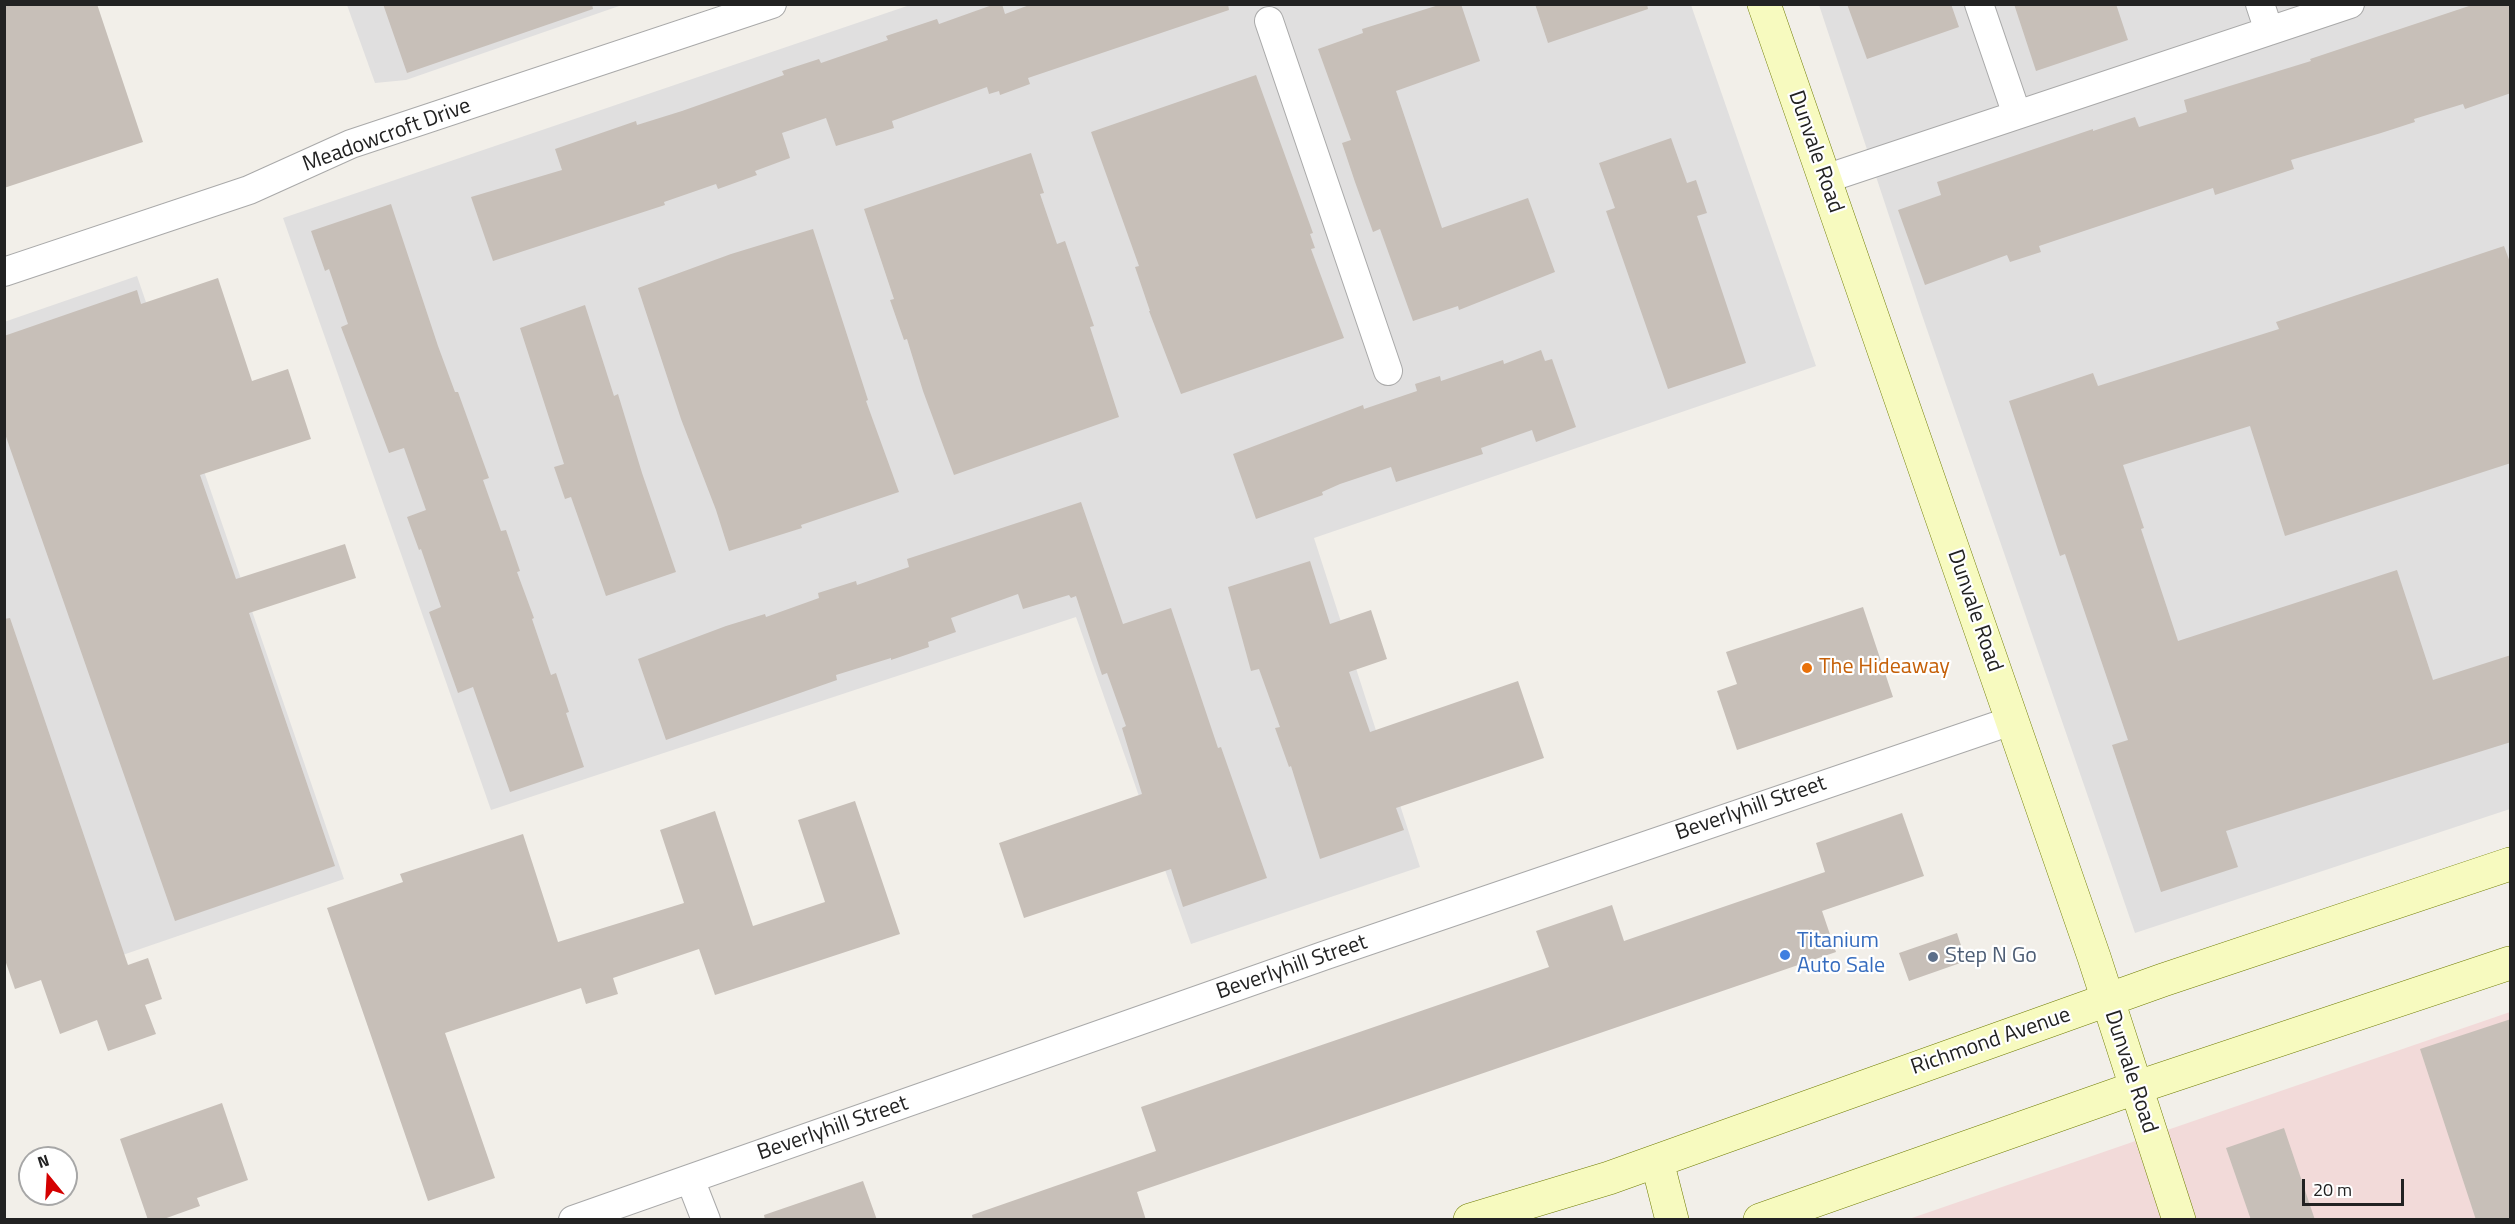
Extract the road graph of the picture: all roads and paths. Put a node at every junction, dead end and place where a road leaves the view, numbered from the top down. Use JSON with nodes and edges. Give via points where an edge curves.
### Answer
{"nodes":[{"id":1,"x":772,"y":4,"type":"edge"},
{"id":2,"x":1764,"y":4,"type":"edge"},
{"id":3,"x":1979,"y":4,"type":"edge"},
{"id":4,"x":2260,"y":4,"type":"edge"},
{"id":5,"x":2350,"y":4,"type":"edge"},
{"id":6,"x":1269,"y":21,"type":"dead end"},
{"id":7,"x":2269,"y":31,"type":"junction"},
{"id":8,"x":2017,"y":115,"type":"junction"},
{"id":9,"x":1825,"y":179,"type":"junction"},
{"id":10,"x":4,"y":272,"type":"edge"},
{"id":11,"x":1388,"y":371,"type":"dead end"},
{"id":12,"x":2012,"y":721,"type":"junction"},
{"id":13,"x":2511,"y":864,"type":"edge"},
{"id":14,"x":2511,"y":963,"type":"edge"},
{"id":15,"x":2107,"y":1001,"type":"junction"},
{"id":16,"x":2135,"y":1088,"type":"junction"},
{"id":17,"x":1657,"y":1161,"type":"junction"},
{"id":18,"x":690,"y":1179,"type":"junction"},
{"id":19,"x":573,"y":1220,"type":"edge"},
{"id":20,"x":706,"y":1220,"type":"edge"},
{"id":21,"x":1470,"y":1220,"type":"edge"},
{"id":22,"x":1672,"y":1220,"type":"edge"},
{"id":23,"x":1760,"y":1220,"type":"edge"},
{"id":24,"x":2179,"y":1220,"type":"edge"}],
"edges":[{"from":1,"to":10,"type":"street","name":"Meadowcroft Drive","via":[[351,144],[249,190]]},
{"from":2,"to":9,"type":"main road","name":"Dunvale Road"},
{"from":3,"to":8,"type":"street"},
{"from":4,"to":7,"type":"street"},
{"from":5,"to":7,"type":"street"},
{"from":6,"to":11,"type":"street"},
{"from":7,"to":8,"type":"street"},
{"from":8,"to":9,"type":"street"},
{"from":9,"to":12,"type":"main road","name":"Dunvale Road"},
{"from":12,"to":15,"type":"main road","name":"Dunvale Road"},
{"from":12,"to":18,"type":"street","name":"Beverlyhill Street","via":[[1326,955]]},
{"from":13,"to":15,"type":"main road","name":"Richmond Avenue"},
{"from":14,"to":16,"type":"main road"},
{"from":15,"to":16,"type":"main road","name":"Dunvale Road"},
{"from":15,"to":17,"type":"main road","name":"Richmond Avenue"},
{"from":16,"to":23,"type":"main road"},
{"from":16,"to":24,"type":"main road","name":"Dunvale Road"},
{"from":17,"to":21,"type":"main road","name":"Richmond Avenue"},
{"from":17,"to":22,"type":"main road"},
{"from":18,"to":19,"type":"street","name":"Beverlyhill Street"},
{"from":18,"to":20,"type":"street"}]}
